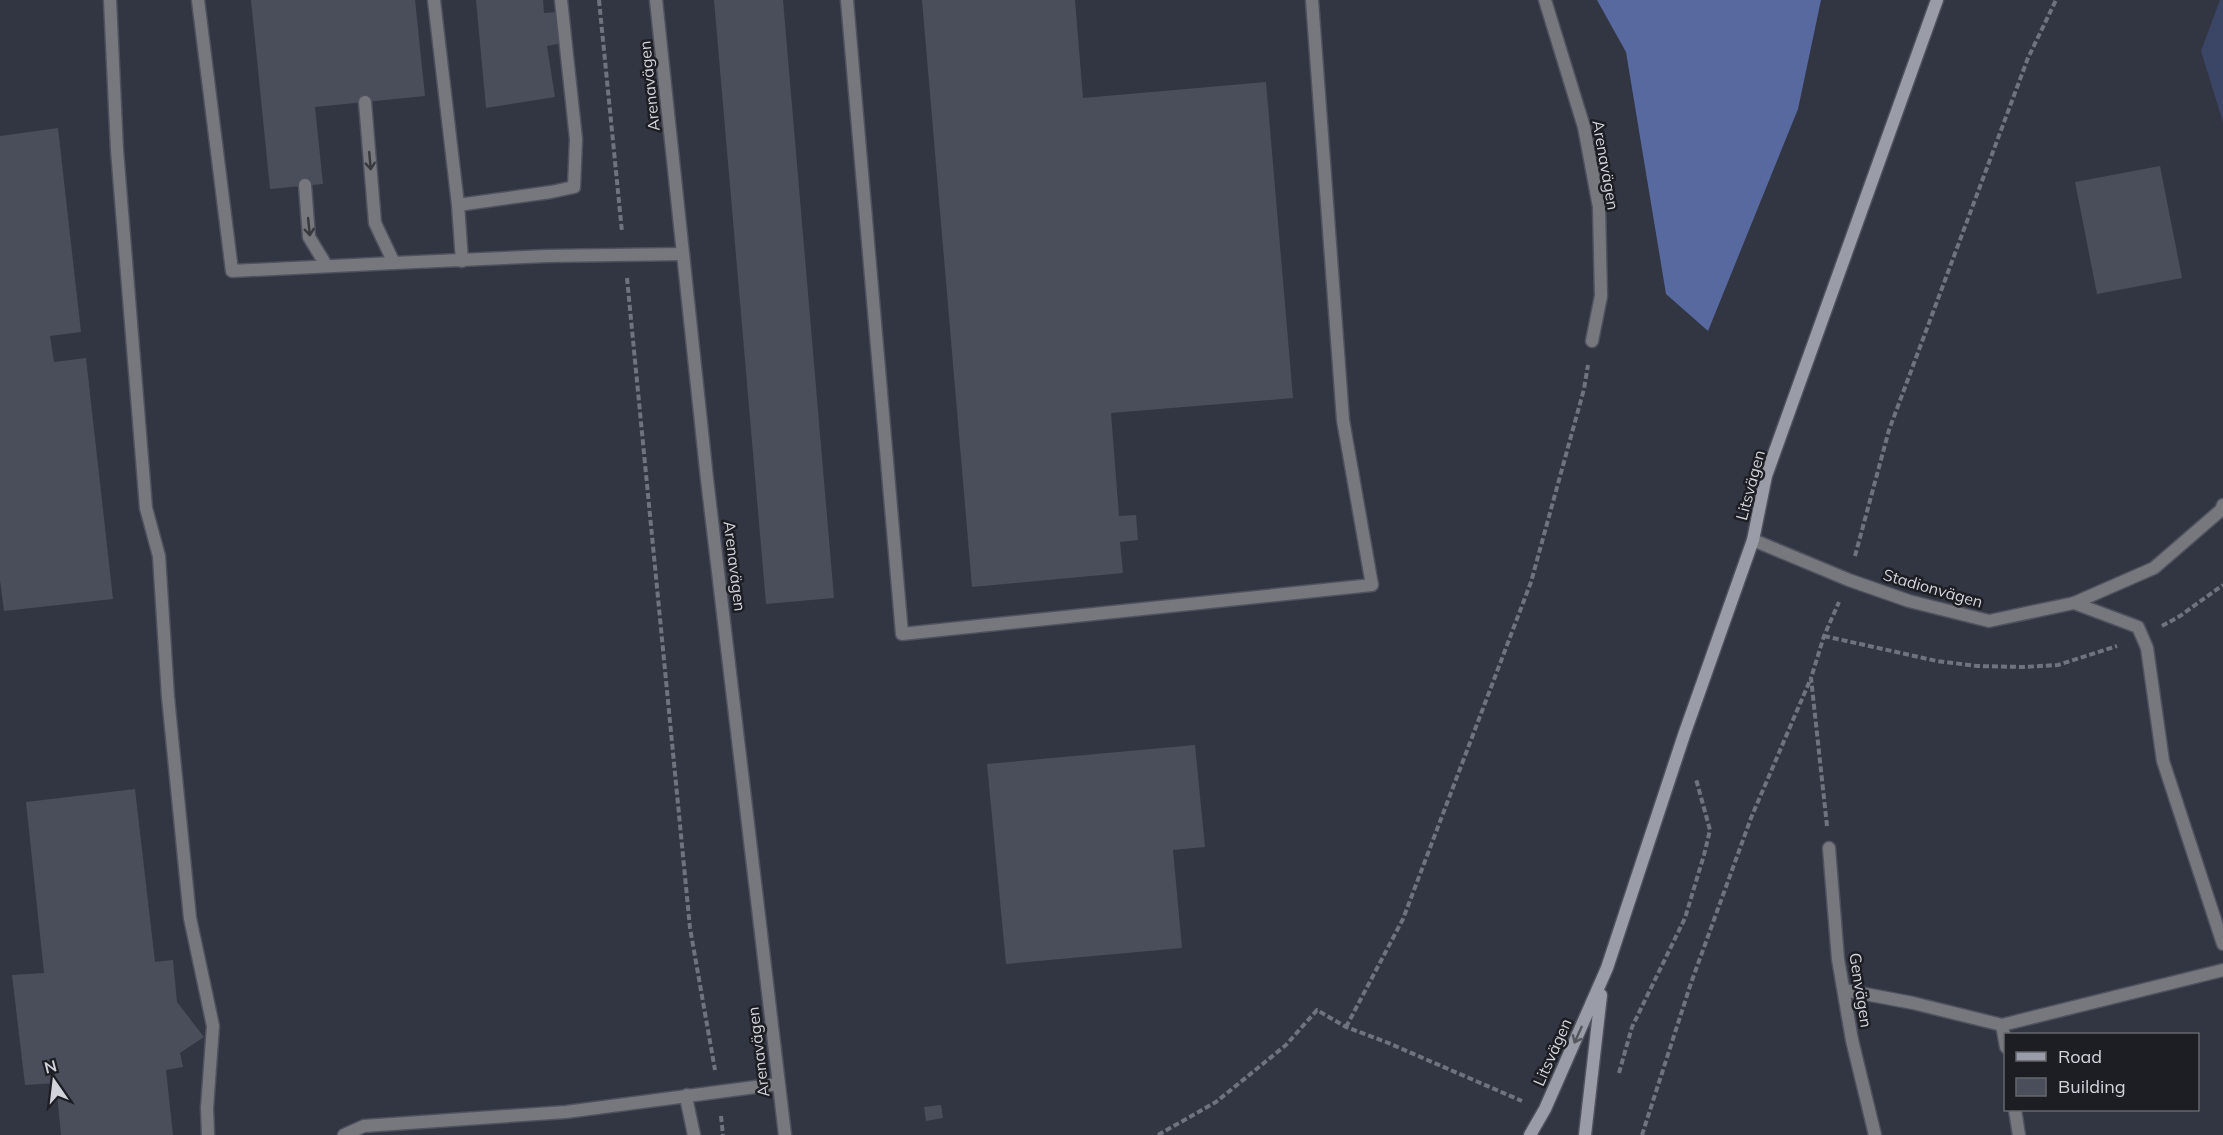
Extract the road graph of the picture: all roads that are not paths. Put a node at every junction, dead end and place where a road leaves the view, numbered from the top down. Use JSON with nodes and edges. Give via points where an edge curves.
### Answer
{"nodes":[{"id":1,"x":111,"y":0,"type":"edge"},
{"id":2,"x":198,"y":0,"type":"edge"},
{"id":3,"x":435,"y":0,"type":"edge"},
{"id":4,"x":561,"y":0,"type":"edge"},
{"id":5,"x":656,"y":0,"type":"edge"},
{"id":6,"x":847,"y":0,"type":"edge"},
{"id":7,"x":1312,"y":0,"type":"edge"},
{"id":8,"x":1545,"y":0,"type":"edge"},
{"id":9,"x":1937,"y":0,"type":"edge"},
{"id":10,"x":365,"y":102,"type":"dead end"},
{"id":11,"x":305,"y":185,"type":"dead end"},
{"id":12,"x":458,"y":205,"type":"junction"},
{"id":13,"x":683,"y":254,"type":"junction"},
{"id":14,"x":462,"y":261,"type":"junction"},
{"id":15,"x":394,"y":263,"type":"junction"},
{"id":16,"x":326,"y":265,"type":"junction"},
{"id":17,"x":1592,"y":342,"type":"road end"},
{"id":18,"x":2223,"y":505,"type":"edge"},
{"id":19,"x":1753,"y":540,"type":"junction"},
{"id":20,"x":2074,"y":603,"type":"junction"},
{"id":21,"x":1829,"y":848,"type":"road end"},
{"id":22,"x":2223,"y":944,"type":"edge"},
{"id":23,"x":2223,"y":970,"type":"edge"},
{"id":24,"x":1602,"y":982,"type":"junction"},
{"id":25,"x":1844,"y":990,"type":"junction"},
{"id":26,"x":2002,"y":1025,"type":"junction"},
{"id":27,"x":2004,"y":1036,"type":"edge"},
{"id":28,"x":778,"y":1084,"type":"junction"},
{"id":29,"x":687,"y":1095,"type":"junction"},
{"id":30,"x":2015,"y":1111,"type":"edge"},
{"id":31,"x":208,"y":1135,"type":"edge"},
{"id":32,"x":344,"y":1135,"type":"edge"},
{"id":33,"x":694,"y":1135,"type":"edge"},
{"id":34,"x":785,"y":1135,"type":"edge"},
{"id":35,"x":1530,"y":1135,"type":"edge"},
{"id":36,"x":1585,"y":1135,"type":"edge"},
{"id":37,"x":1875,"y":1135,"type":"edge"},
{"id":38,"x":2019,"y":1135,"type":"edge"}],
"edges":[{"from":1,"to":31,"type":"street","via":[[117,150],[146,508],[159,556],[168,697],[190,918],[213,1026]]},
{"from":2,"to":16,"type":"street","via":[[232,271]]},
{"from":3,"to":12,"type":"street"},
{"from":4,"to":12,"type":"street","via":[[576,139],[574,187]]},
{"from":5,"to":13,"type":"street","name":"Arenavägen"},
{"from":6,"to":7,"type":"street","via":[[902,634],[1372,585],[1343,420]]},
{"from":8,"to":17,"type":"street","name":"Arenavägen","via":[[1584,127],[1599,207],[1601,296]]},
{"from":9,"to":19,"type":"main road","name":"Litsvägen","via":[[1766,476]]},
{"from":10,"to":15,"type":"street","one_way":true,"via":[[375,223]]},
{"from":11,"to":16,"type":"street","one_way":true,"via":[[309,237]]},
{"from":12,"to":14,"type":"street"},
{"from":13,"to":14,"type":"street"},
{"from":13,"to":28,"type":"street","name":"Arenavägen"},
{"from":14,"to":15,"type":"street"},
{"from":15,"to":16,"type":"street"},
{"from":18,"to":20,"type":"street","name":"Stadionvägen","via":[[2154,568]]},
{"from":19,"to":20,"type":"street","name":"Stadionvägen","via":[[1909,601],[1989,621]]},
{"from":19,"to":24,"type":"main road","name":"Litsvägen","via":[[1683,735]]},
{"from":20,"to":22,"type":"street","via":[[2138,627],[2147,648],[2163,761]]},
{"from":21,"to":25,"type":"street","name":"Genvägen"},
{"from":23,"to":26,"type":"street"},
{"from":24,"to":35,"type":"main road","name":"Litsvägen","one_way":true},
{"from":24,"to":36,"type":"main road","name":"Litsvägen"},
{"from":25,"to":26,"type":"street"},
{"from":25,"to":37,"type":"street","name":"Genvägen"},
{"from":26,"to":27,"type":"street"},
{"from":28,"to":29,"type":"street"},
{"from":28,"to":34,"type":"street","name":"Arenavägen"},
{"from":29,"to":32,"type":"street","via":[[566,1113],[364,1126]]},
{"from":29,"to":33,"type":"street"},
{"from":30,"to":38,"type":"street"}]}
